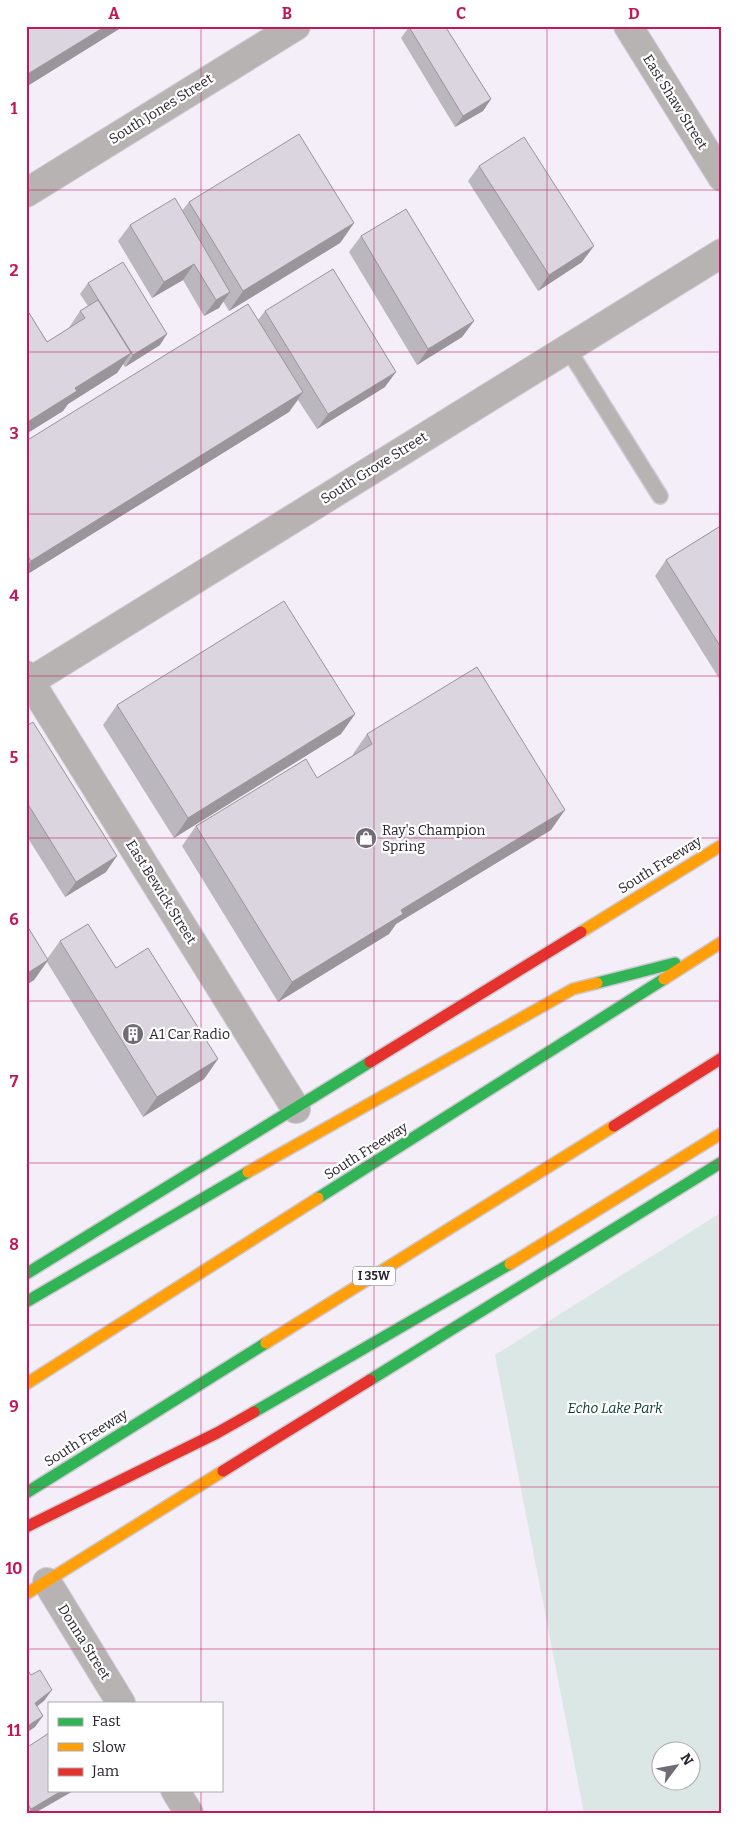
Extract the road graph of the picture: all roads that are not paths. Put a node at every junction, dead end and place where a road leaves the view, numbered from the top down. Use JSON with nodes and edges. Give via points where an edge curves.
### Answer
{"nodes":[{"id":1,"x":296,"y":26,"type":"edge"},
{"id":2,"x":628,"y":26,"type":"edge"},
{"id":3,"x":722,"y":177,"type":"edge"},
{"id":4,"x":26,"y":193,"type":"edge"},
{"id":5,"x":722,"y":253,"type":"edge"},
{"id":6,"x":568,"y":348,"type":"junction"},
{"id":7,"x":660,"y":496,"type":"dead end"},
{"id":8,"x":28,"y":680,"type":"edge"},
{"id":9,"x":722,"y":844,"type":"edge"},
{"id":10,"x":722,"y":942,"type":"edge"},
{"id":11,"x":699,"y":957,"type":"junction"},
{"id":12,"x":722,"y":1058,"type":"edge"},
{"id":13,"x":296,"y":1109,"type":"junction"},
{"id":14,"x":722,"y":1133,"type":"edge"},
{"id":15,"x":722,"y":1162,"type":"edge"},
{"id":16,"x":27,"y":1273,"type":"edge"},
{"id":17,"x":26,"y":1302,"type":"edge"},
{"id":18,"x":26,"y":1384,"type":"edge"},
{"id":19,"x":26,"y":1493,"type":"edge"},
{"id":20,"x":26,"y":1527,"type":"edge"},
{"id":21,"x":36,"y":1588,"type":"edge"},
{"id":22,"x":120,"y":1702,"type":"edge"},
{"id":23,"x":176,"y":1792,"type":"edge"},
{"id":24,"x":189,"y":1813,"type":"edge"}],
"edges":[{"from":1,"to":4,"type":"street","name":"South Jones Street"},
{"from":2,"to":3,"type":"street","name":"East Shaw Street"},
{"from":5,"to":6,"type":"street","name":"South Grove Street"},
{"from":6,"to":7,"type":"lane"},
{"from":6,"to":8,"type":"street","name":"South Grove Street"},
{"from":8,"to":13,"type":"street","name":"East Bewick Street"},
{"from":9,"to":13,"type":"main road","name":"South Freeway"},
{"from":10,"to":11,"type":"main road","name":"South Freeway"},
{"from":11,"to":17,"type":"main road","via":[[573,988],[302,1140]]},
{"from":11,"to":18,"type":"main road","name":"South Freeway"},
{"from":12,"to":19,"type":"main road","name":"South Freeway","number":"I 35W"},
{"from":13,"to":16,"type":"main road","name":"South Freeway"},
{"from":14,"to":20,"type":"main road","via":[[527,1254],[217,1433]]},
{"from":15,"to":21,"type":"main road"},
{"from":21,"to":22,"type":"street","name":"Donna Street"},
{"from":23,"to":24,"type":"street"}]}
